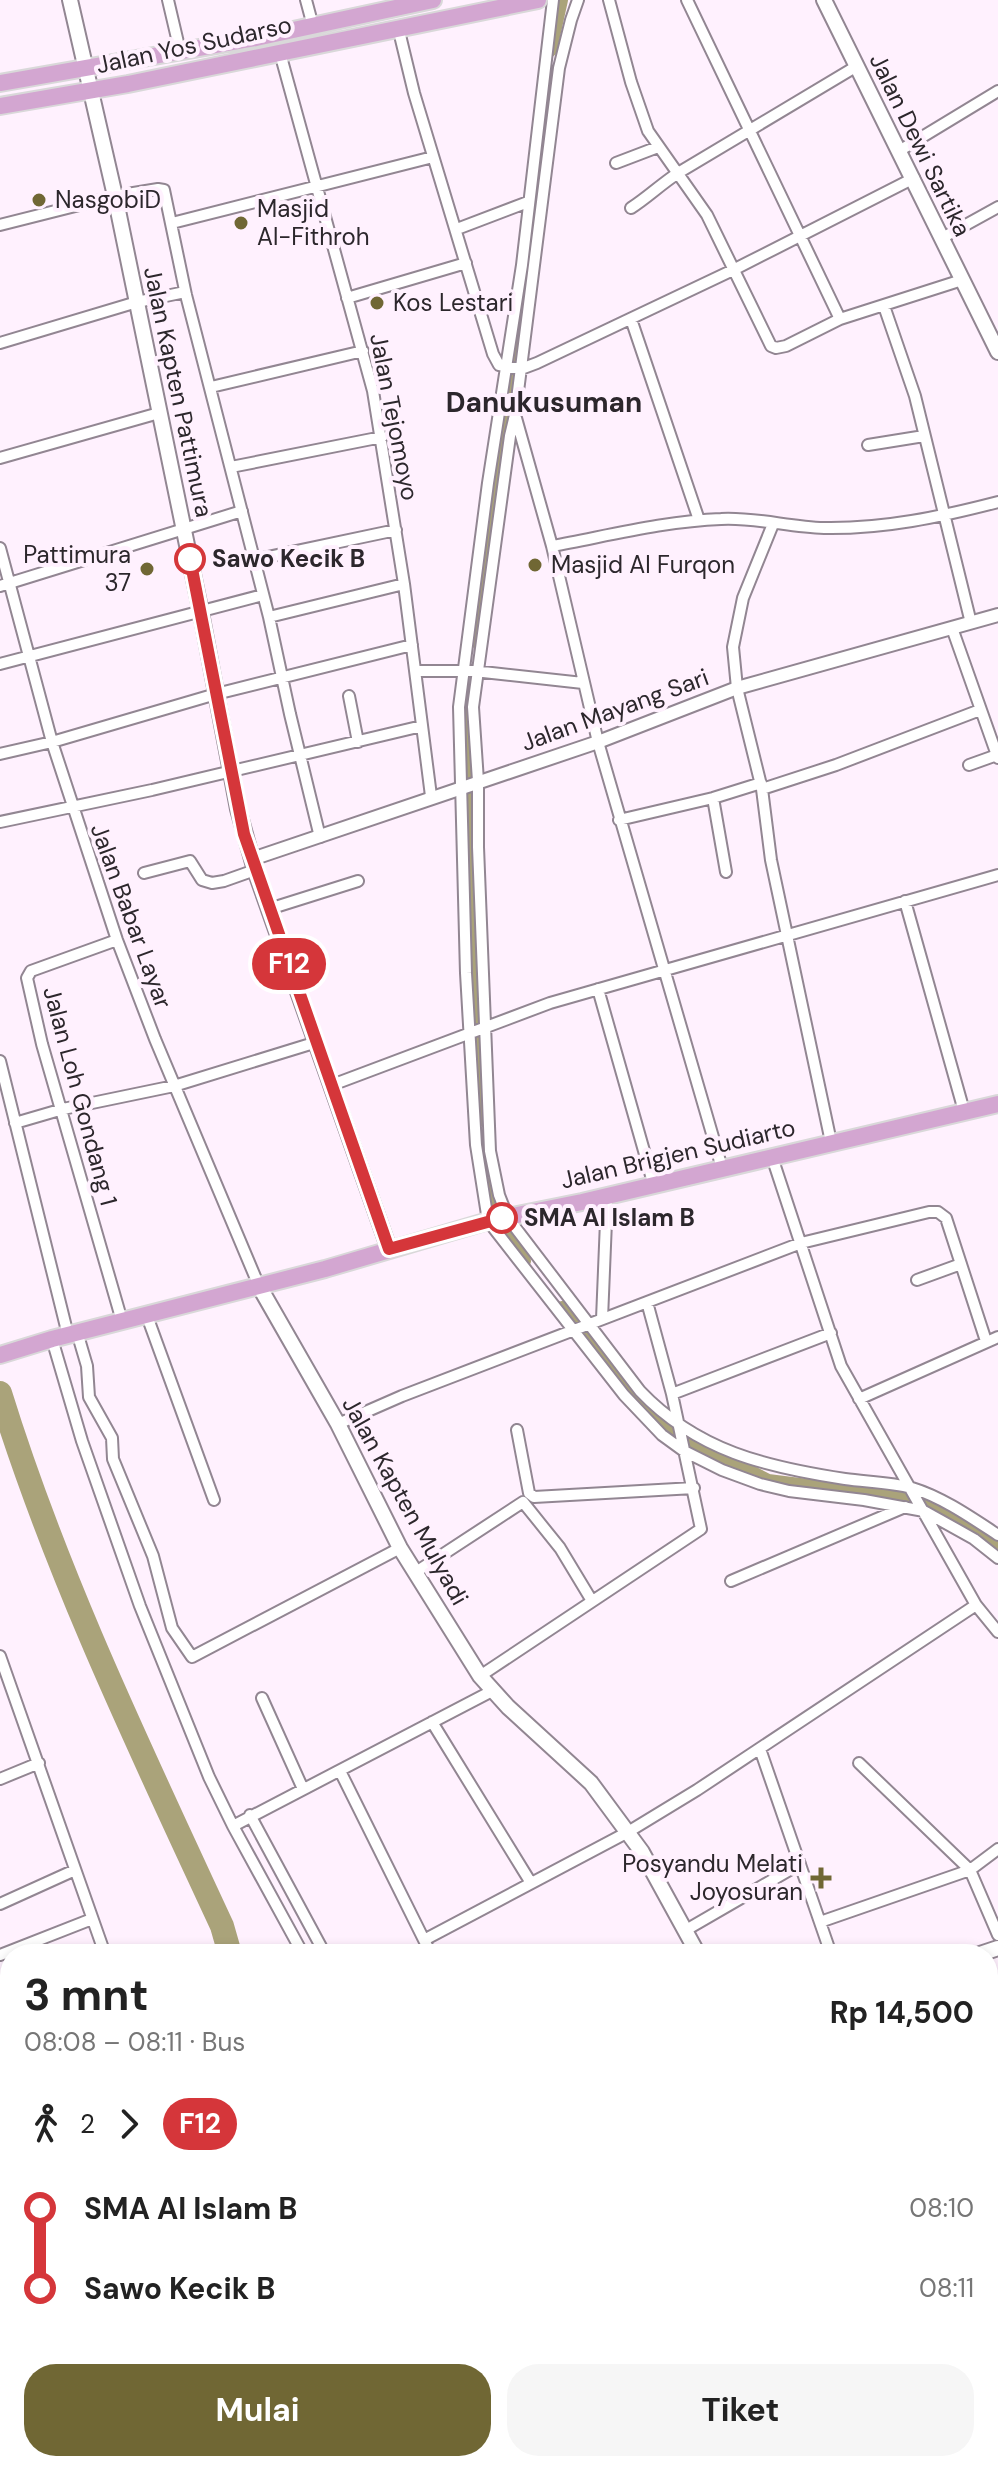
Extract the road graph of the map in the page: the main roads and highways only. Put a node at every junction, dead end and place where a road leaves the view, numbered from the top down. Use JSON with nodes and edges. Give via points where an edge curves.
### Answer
{"nodes":[{"id":1,"x":70,"y":0,"type":"edge"},
{"id":2,"x":433,"y":0,"type":"edge"},
{"id":3,"x":538,"y":0,"type":"edge"},
{"id":4,"x":824,"y":0,"type":"edge"},
{"id":5,"x":88,"y":70,"type":"junction"},
{"id":6,"x":0,"y":83,"type":"edge"},
{"id":7,"x":92,"y":91,"type":"junction"},
{"id":8,"x":0,"y":106,"type":"edge"},
{"id":9,"x":998,"y":352,"type":"edge"},
{"id":10,"x":998,"y":1104,"type":"edge"},
{"id":11,"x":389,"y":1249,"type":"junction"},
{"id":12,"x":259,"y":1286,"type":"junction"},
{"id":13,"x":0,"y":1355,"type":"edge"},
{"id":14,"x":693,"y":1944,"type":"edge"}],
"edges":[{"from":1,"to":5,"type":"main road","name":"Jalan Kapten Pattimura"},
{"from":2,"to":5,"type":"main road","name":"Jalan Yos Sudarso"},
{"from":3,"to":7,"type":"main road","name":"Jalan Yos Sudarso"},
{"from":4,"to":9,"type":"main road","name":"Jalan Dewi Sartika"},
{"from":5,"to":6,"type":"main road","name":"Jalan Yos Sudarso"},
{"from":5,"to":7,"type":"main road","name":"Jalan Kapten Pattimura"},
{"from":7,"to":8,"type":"main road","name":"Jalan Yos Sudarso"},
{"from":7,"to":11,"type":"main road","name":"Jalan Kapten Pattimura","via":[[238,809]]},
{"from":10,"to":11,"type":"main road","name":"Jalan Brigjen Sudiarto"},
{"from":11,"to":12,"type":"main road","name":"Jalan Brigjen Sudiarto"},
{"from":12,"to":13,"type":"main road","name":"Jalan Brigjen Sudiarto"},
{"from":12,"to":14,"type":"main road","name":"Jalan Kapten Mulyadi","via":[[338,1424],[400,1548],[480,1676],[591,1783],[628,1832]]}]}
